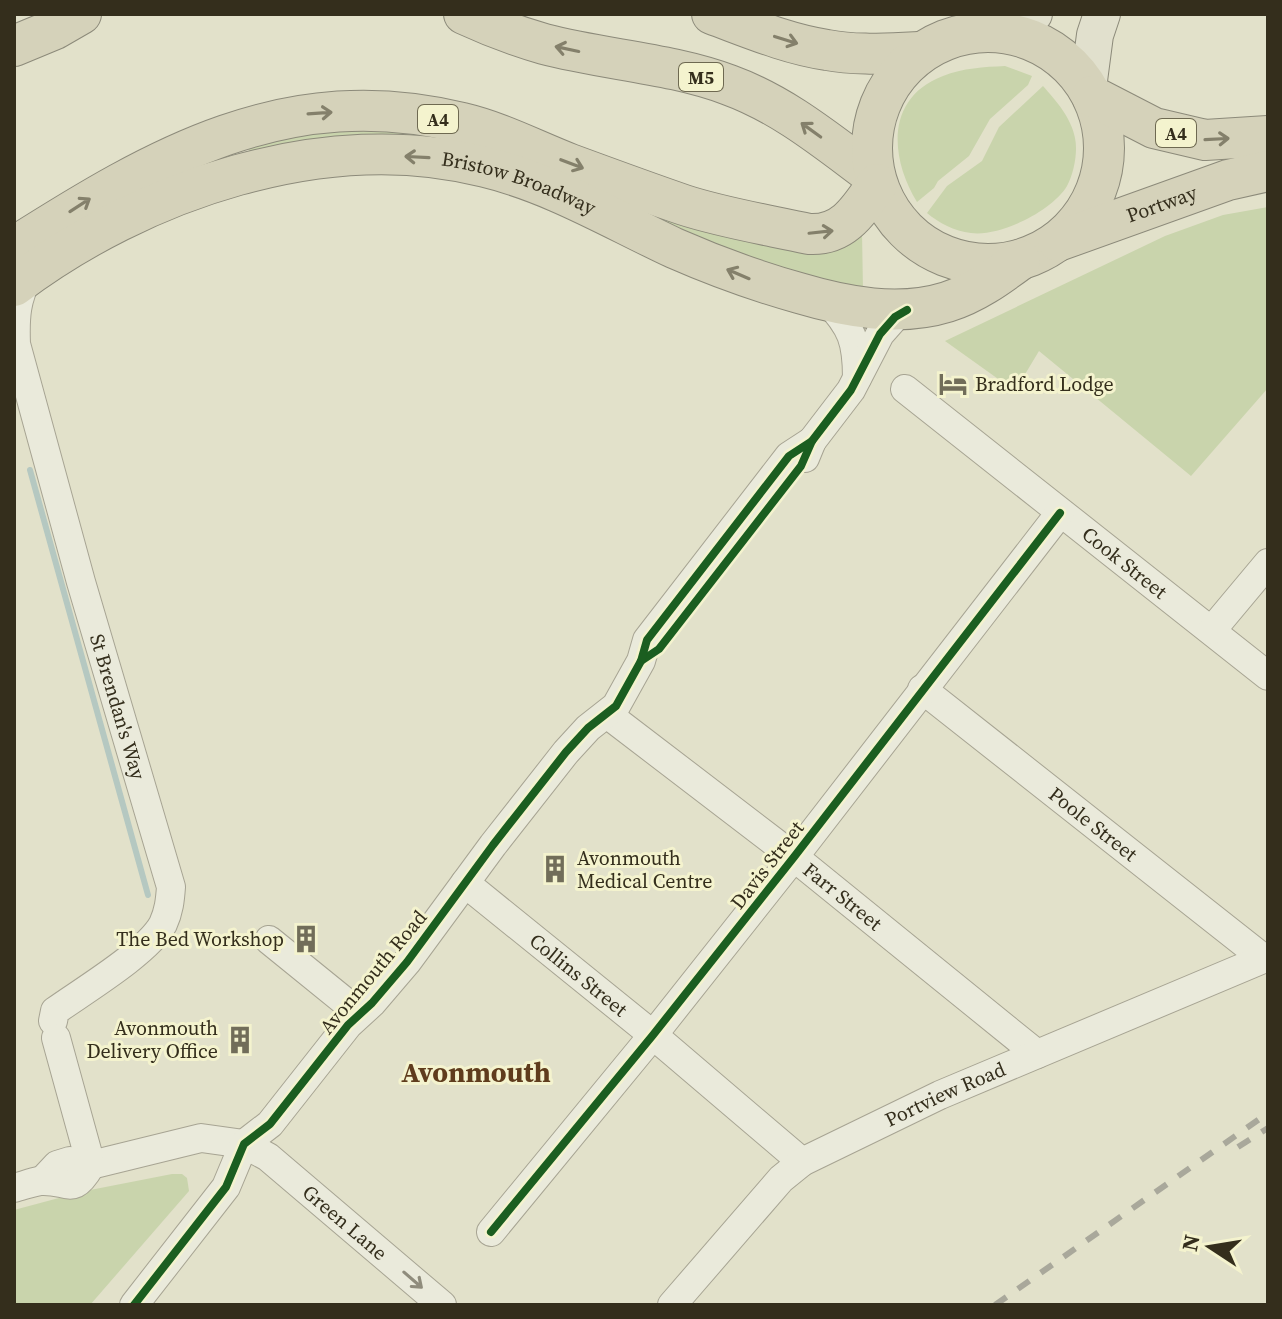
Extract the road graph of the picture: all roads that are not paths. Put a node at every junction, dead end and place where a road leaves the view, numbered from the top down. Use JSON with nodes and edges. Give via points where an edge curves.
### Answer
{"nodes":[{"id":1,"x":81,"y":14,"type":"edge"},
{"id":2,"x":464,"y":14,"type":"edge"},
{"id":3,"x":712,"y":14,"type":"edge"},
{"id":4,"x":1034,"y":14,"type":"edge"},
{"id":5,"x":1102,"y":14,"type":"edge"},
{"id":6,"x":981,"y":31,"type":"junction"},
{"id":7,"x":14,"y":46,"type":"edge"},
{"id":8,"x":921,"y":52,"type":"junction"},
{"id":9,"x":1090,"y":92,"type":"junction"},
{"id":10,"x":1268,"y":136,"type":"edge"},
{"id":11,"x":1268,"y":171,"type":"edge"},
{"id":12,"x":876,"y":180,"type":"junction"},
{"id":13,"x":1058,"y":241,"type":"junction"},
{"id":14,"x":1020,"y":260,"type":"junction"},
{"id":15,"x":19,"y":269,"type":"edge"},
{"id":16,"x":827,"y":301,"type":"junction"},
{"id":17,"x":907,"y":310,"type":"junction"},
{"id":18,"x":15,"y":344,"type":"edge"},
{"id":19,"x":857,"y":379,"type":"junction"},
{"id":20,"x":905,"y":389,"type":"dead end"},
{"id":21,"x":1060,"y":513,"type":"junction"},
{"id":22,"x":1268,"y":563,"type":"edge"},
{"id":23,"x":1212,"y":630,"type":"junction"},
{"id":24,"x":1268,"y":676,"type":"edge"},
{"id":25,"x":922,"y":689,"type":"junction"},
{"id":26,"x":607,"y":714,"type":"junction"},
{"id":27,"x":794,"y":857,"type":"junction"},
{"id":28,"x":465,"y":883,"type":"junction"},
{"id":29,"x":269,"y":940,"type":"dead end"},
{"id":30,"x":1266,"y":958,"type":"edge"},
{"id":31,"x":359,"y":1013,"type":"junction"},
{"id":32,"x":653,"y":1035,"type":"junction"},
{"id":33,"x":1037,"y":1054,"type":"junction"},
{"id":34,"x":244,"y":1144,"type":"junction"},
{"id":35,"x":802,"y":1162,"type":"junction"},
{"id":36,"x":91,"y":1165,"type":"junction"},
{"id":37,"x":14,"y":1188,"type":"edge"},
{"id":38,"x":491,"y":1232,"type":"dead end"},
{"id":39,"x":134,"y":1305,"type":"edge"},
{"id":40,"x":442,"y":1305,"type":"edge"},
{"id":41,"x":672,"y":1305,"type":"edge"}],
"edges":[{"from":1,"to":7,"type":"highway"},
{"from":12,"to":2,"type":"highway","number":"M5","one_way":true,"via":[[787,112],[727,84],[545,44]]},
{"from":3,"to":8,"type":"highway","one_way":true,"via":[[827,50]]},
{"from":4,"to":6,"type":"main road"},
{"from":5,"to":9,"type":"main road"},
{"from":6,"to":8,"type":"highway","via":[[950,37]]},
{"from":6,"to":9,"type":"highway","via":[[1041,44],[1075,70]]},
{"from":8,"to":12,"type":"highway","via":[[903,67],[879,106],[871,152]]},
{"from":9,"to":10,"type":"highway","number":"A4","one_way":true,"via":[[1154,128],[1205,140]]},
{"from":9,"to":13,"type":"highway","via":[[1101,121],[1101,174],[1092,200]]},
{"from":11,"to":13,"type":"highway","name":"Portway","via":[[1228,180]]},
{"from":12,"to":14,"type":"highway","via":[[900,225],[937,253],[982,264]]},
{"from":15,"to":12,"type":"highway","name":"Bristow Broadway","number":"A4","one_way":true,"via":[[98,193],[162,159],[252,126],[311,113],[399,112],[461,123],[688,206],[809,234],[822,235],[850,221]]},
{"from":13,"to":14,"type":"highway"},
{"from":14,"to":17,"type":"highway","name":"Bristow Broadway","number":"A4","via":[[968,293]]},
{"from":16,"to":15,"type":"highway","name":"Bristow Broadway","number":"A4","one_way":true,"via":[[752,280],[554,191],[486,167],[430,157],[333,156],[222,180],[166,200]]},
{"from":15,"to":18,"type":"street","name":"St Brendan's Way"},
{"from":16,"to":17,"type":"highway","name":"Bristow Broadway","number":"A4"},
{"from":16,"to":19,"type":"street","via":[[851,332]]},
{"from":17,"to":19,"type":"street","name":"Avonmouth Road","via":[[880,334]]},
{"from":18,"to":36,"type":"street","name":"St Brendan's Way","via":[[171,887],[161,927],[144,946],[55,1011],[54,1030]]},
{"from":19,"to":26,"type":"street","name":"Avonmouth Road","via":[[812,441],[801,466],[659,649],[641,661]]},
{"from":20,"to":21,"type":"street","name":"Cook Street"},
{"from":21,"to":23,"type":"street","name":"Cook Street"},
{"from":21,"to":25,"type":"street","name":"Davis Street"},
{"from":22,"to":23,"type":"street"},
{"from":23,"to":24,"type":"street","name":"Cook Street"},
{"from":25,"to":27,"type":"street","name":"Davis Street"},
{"from":25,"to":30,"type":"street","name":"Poole Street"},
{"from":26,"to":27,"type":"street","name":"Farr Street"},
{"from":26,"to":28,"type":"street","name":"Avonmouth Road","via":[[566,752]]},
{"from":27,"to":32,"type":"street","name":"Davis Street"},
{"from":27,"to":33,"type":"street","name":"Farr Street"},
{"from":28,"to":31,"type":"street","name":"Avonmouth Road","via":[[391,981]]},
{"from":28,"to":32,"type":"street","name":"Collins Street"},
{"from":29,"to":31,"type":"street"},
{"from":30,"to":33,"type":"street","name":"Portview Road"},
{"from":31,"to":34,"type":"street","name":"Avonmouth Road","via":[[290,1102]]},
{"from":32,"to":35,"type":"street","name":"Collins Street"},
{"from":32,"to":38,"type":"street","name":"Davis Street"},
{"from":33,"to":35,"type":"street","name":"Portview Road"},
{"from":34,"to":36,"type":"street","via":[[201,1138]]},
{"from":34,"to":39,"type":"street","name":"Avonmouth Road","via":[[226,1187]]},
{"from":34,"to":40,"type":"street","name":"Green Lane","one_way":true,"via":[[268,1157]]},
{"from":35,"to":41,"type":"street","name":"Portview Road","via":[[781,1179]]},
{"from":36,"to":37,"type":"street","via":[[75,1185],[42,1181]]}]}
